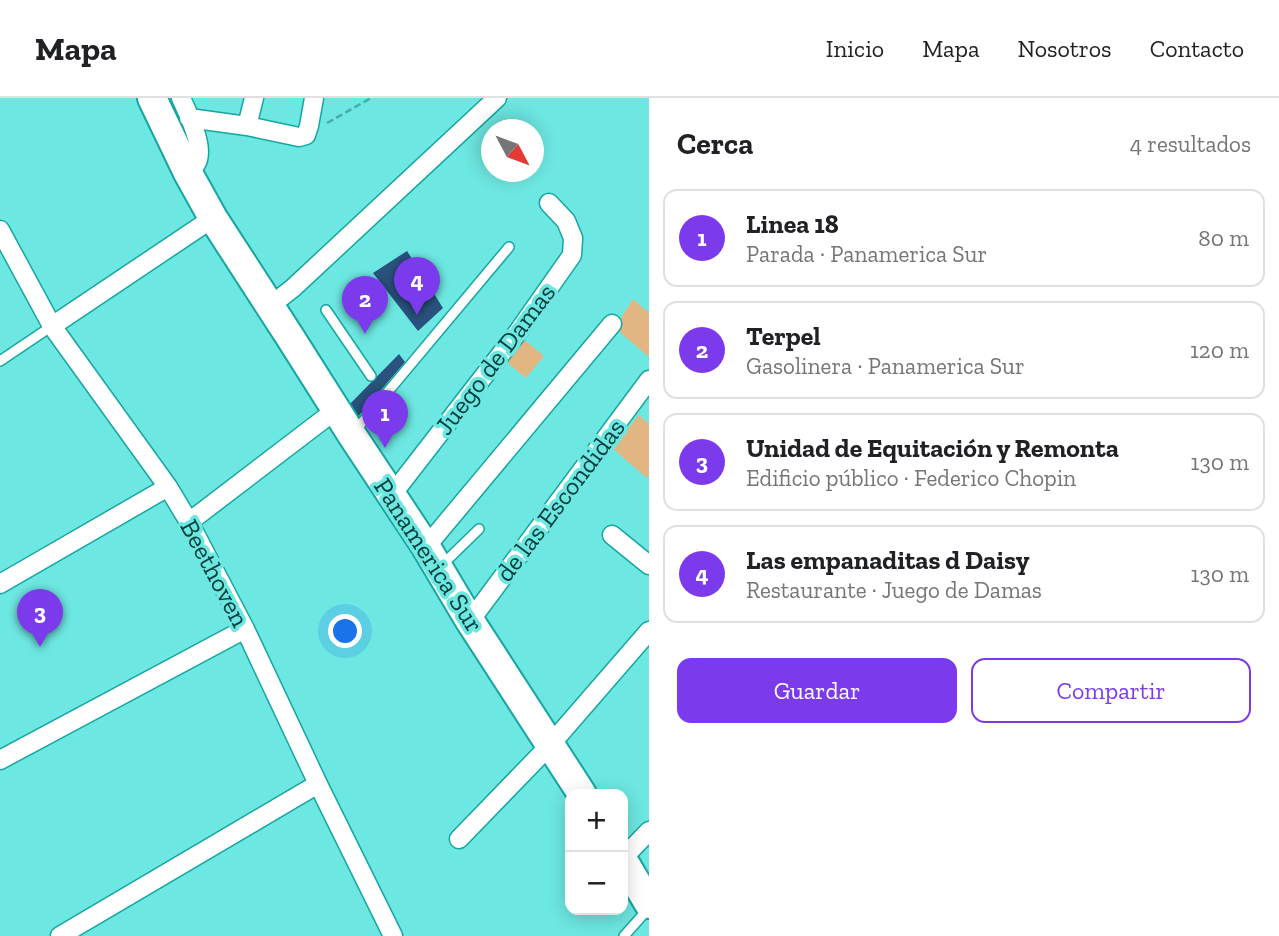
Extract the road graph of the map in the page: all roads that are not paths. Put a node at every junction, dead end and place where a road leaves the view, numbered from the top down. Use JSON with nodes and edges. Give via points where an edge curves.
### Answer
{"nodes":[{"id":1,"x":152,"y":98,"type":"edge"},
{"id":2,"x":181,"y":98,"type":"edge"},
{"id":3,"x":254,"y":98,"type":"edge"},
{"id":4,"x":314,"y":98,"type":"edge"},
{"id":5,"x":497,"y":98,"type":"edge"},
{"id":6,"x":189,"y":118,"type":"junction"},
{"id":7,"x":247,"y":126,"type":"junction"},
{"id":8,"x":188,"y":173,"type":"junction"},
{"id":9,"x":549,"y":203,"type":"dead end"},
{"id":10,"x":213,"y":218,"type":"junction"},
{"id":11,"x":0,"y":230,"type":"edge"},
{"id":12,"x":509,"y":247,"type":"dead end"},
{"id":13,"x":270,"y":306,"type":"junction"},
{"id":14,"x":326,"y":310,"type":"dead end"},
{"id":15,"x":612,"y":324,"type":"dead end"},
{"id":16,"x":52,"y":326,"type":"junction"},
{"id":17,"x":0,"y":360,"type":"edge"},
{"id":18,"x":372,"y":376,"type":"dead end"},
{"id":19,"x":649,"y":380,"type":"edge"},
{"id":20,"x":337,"y":410,"type":"junction"},
{"id":21,"x":352,"y":435,"type":"junction"},
{"id":22,"x":168,"y":487,"type":"junction"},
{"id":23,"x":391,"y":496,"type":"junction"},
{"id":24,"x":189,"y":522,"type":"junction"},
{"id":25,"x":479,"y":529,"type":"dead end"},
{"id":26,"x":612,"y":535,"type":"dead end"},
{"id":27,"x":432,"y":558,"type":"junction"},
{"id":28,"x":649,"y":565,"type":"edge"},
{"id":29,"x":0,"y":584,"type":"edge"},
{"id":30,"x":470,"y":621,"type":"junction"},
{"id":31,"x":244,"y":629,"type":"junction"},
{"id":32,"x":649,"y":631,"type":"edge"},
{"id":33,"x":551,"y":744,"type":"junction"},
{"id":34,"x":0,"y":761,"type":"edge"},
{"id":35,"x":318,"y":784,"type":"junction"},
{"id":36,"x":579,"y":789,"type":"edge"},
{"id":37,"x":649,"y":831,"type":"edge"},
{"id":38,"x":459,"y":839,"type":"dead end"},
{"id":39,"x":628,"y":854,"type":"edge"},
{"id":40,"x":628,"y":868,"type":"edge"},
{"id":41,"x":649,"y":906,"type":"edge"},
{"id":42,"x":60,"y":936,"type":"edge"},
{"id":43,"x":393,"y":936,"type":"edge"},
{"id":44,"x":624,"y":936,"type":"edge"}],
"edges":[{"from":1,"to":8,"type":"highway","name":"Panamerica Sur"},
{"from":2,"to":6,"type":"street"},
{"from":3,"to":7,"type":"street"},
{"from":4,"to":7,"type":"street","via":[[306,135]]},
{"from":5,"to":13,"type":"street"},
{"from":6,"to":7,"type":"street"},
{"from":6,"to":8,"type":"street","via":[[199,154],[198,163]]},
{"from":8,"to":10,"type":"highway","name":"Panamerica Sur"},
{"from":9,"to":23,"type":"street","name":"Juego de Damas","via":[[566,221],[573,238],[572,255]]},
{"from":10,"to":13,"type":"highway","name":"Panamerica Sur"},
{"from":10,"to":16,"type":"street"},
{"from":11,"to":16,"type":"street","name":"Beethoven"},
{"from":12,"to":21,"type":"lane"},
{"from":13,"to":20,"type":"highway","name":"Panamerica Sur"},
{"from":14,"to":18,"type":"lane"},
{"from":15,"to":27,"type":"street"},
{"from":16,"to":17,"type":"lane"},
{"from":16,"to":22,"type":"street","name":"Beethoven"},
{"from":19,"to":30,"type":"street","name":"de las Escondidas"},
{"from":20,"to":21,"type":"highway","name":"Panamerica Sur"},
{"from":20,"to":24,"type":"street"},
{"from":21,"to":23,"type":"highway","name":"Panamerica Sur"},
{"from":22,"to":24,"type":"street","name":"Beethoven"},
{"from":22,"to":29,"type":"street"},
{"from":23,"to":27,"type":"highway","name":"Panamerica Sur"},
{"from":24,"to":31,"type":"street","name":"Beethoven"},
{"from":25,"to":27,"type":"lane"},
{"from":26,"to":28,"type":"street"},
{"from":27,"to":30,"type":"highway","name":"Panamerica Sur"},
{"from":30,"to":33,"type":"highway","name":"Panamerica Sur"},
{"from":31,"to":34,"type":"street"},
{"from":31,"to":35,"type":"street","name":"Beethoven"},
{"from":32,"to":33,"type":"street"},
{"from":33,"to":36,"type":"highway","name":"Panamerica Sur"},
{"from":33,"to":38,"type":"street"},
{"from":35,"to":42,"type":"street"},
{"from":35,"to":43,"type":"street","name":"Beethoven"},
{"from":37,"to":39,"type":"street"},
{"from":40,"to":41,"type":"highway"},
{"from":41,"to":44,"type":"lane"}]}
